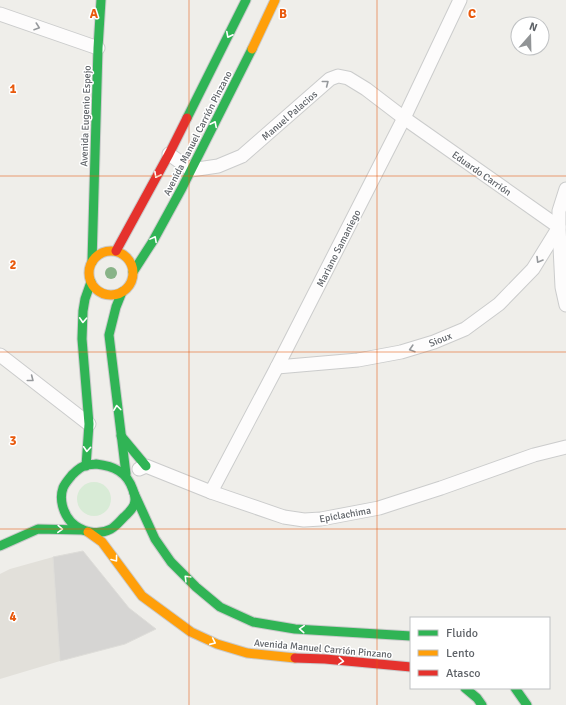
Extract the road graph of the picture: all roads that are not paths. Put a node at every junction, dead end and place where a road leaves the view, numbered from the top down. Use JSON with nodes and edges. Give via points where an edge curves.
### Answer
{"nodes":[{"id":1,"x":101,"y":0,"type":"edge"},
{"id":2,"x":246,"y":0,"type":"edge"},
{"id":3,"x":275,"y":0,"type":"edge"},
{"id":4,"x":460,"y":0,"type":"edge"},
{"id":5,"x":0,"y":14,"type":"edge"},
{"id":6,"x":98,"y":48,"type":"junction"},
{"id":7,"x":404,"y":118,"type":"junction"},
{"id":8,"x":169,"y":154,"type":"junction"},
{"id":9,"x":191,"y":170,"type":"junction"},
{"id":10,"x":566,"y":189,"type":"edge"},
{"id":11,"x":563,"y":209,"type":"edge"},
{"id":12,"x":559,"y":227,"type":"junction"},
{"id":13,"x":92,"y":233,"type":"junction"},
{"id":14,"x":112,"y":251,"type":"junction"},
{"id":15,"x":92,"y":262,"type":"junction"},
{"id":16,"x":134,"y":272,"type":"junction"},
{"id":17,"x":91,"y":282,"type":"junction"},
{"id":18,"x":122,"y":292,"type":"junction"},
{"id":19,"x":566,"y":306,"type":"edge"},
{"id":20,"x":0,"y":355,"type":"edge"},
{"id":21,"x":277,"y":367,"type":"junction"},
{"id":22,"x":89,"y":424,"type":"junction"},
{"id":23,"x":121,"y":436,"type":"junction"},
{"id":24,"x":566,"y":447,"type":"edge"},
{"id":25,"x":86,"y":466,"type":"junction"},
{"id":26,"x":146,"y":466,"type":"junction"},
{"id":27,"x":126,"y":474,"type":"junction"},
{"id":28,"x":211,"y":492,"type":"junction"},
{"id":29,"x":134,"y":493,"type":"junction"},
{"id":30,"x":48,"y":521,"type":"dead end"},
{"id":31,"x":38,"y":529,"type":"junction"},
{"id":32,"x":85,"y":531,"type":"junction"},
{"id":33,"x":0,"y":546,"type":"edge"},
{"id":34,"x":410,"y":636,"type":"edge"},
{"id":35,"x":410,"y":667,"type":"edge"},
{"id":36,"x":466,"y":689,"type":"edge"},
{"id":37,"x":516,"y":689,"type":"edge"},
{"id":38,"x":482,"y":705,"type":"edge"},
{"id":39,"x":527,"y":705,"type":"edge"}],
"edges":[{"from":1,"to":6,"type":"main road","name":"Avenida Eugenio Espejo"},
{"from":2,"to":8,"type":"main road","name":"Avenida Manuel Carrión Pinzano","one_way":true},
{"from":9,"to":3,"type":"main road","name":"Avenida Manuel Carrión Pinzano","one_way":true},
{"from":4,"to":7,"type":"street","name":"Mariano Samaniego"},
{"from":5,"to":6,"type":"street","one_way":true},
{"from":6,"to":13,"type":"main road","name":"Avenida Eugenio Espejo"},
{"from":9,"to":7,"type":"street","name":"Manuel Palacios","one_way":true,"via":[[218,166],[242,156],[330,79],[338,76],[348,78],[366,89]]},
{"from":7,"to":12,"type":"street","name":"Eduardo Carrión"},
{"from":7,"to":21,"type":"street","name":"Mariano Samaniego"},
{"from":8,"to":9,"type":"street"},
{"from":8,"to":14,"type":"main road","name":"Avenida Manuel Carrión Pinzano","one_way":true},
{"from":16,"to":9,"type":"main road","name":"Avenida Manuel Carrión Pinzano","one_way":true},
{"from":10,"to":11,"type":"street"},
{"from":11,"to":12,"type":"street"},
{"from":12,"to":19,"type":"street","via":[[562,287]]},
{"from":12,"to":21,"type":"street","name":"Sioux","one_way":true,"via":[[533,269],[499,304],[465,329],[401,352],[358,360]]},
{"from":13,"to":14,"type":"main road"},
{"from":13,"to":15,"type":"main road","name":"Avenida Eugenio Espejo"},
{"from":14,"to":15,"type":"main road","via":[[102,252]]},
{"from":14,"to":16,"type":"main road","via":[[128,258]]},
{"from":15,"to":17,"type":"main road","via":[[89,275]]},
{"from":16,"to":18,"type":"main road","via":[[128,287]]},
{"from":17,"to":18,"type":"main road","via":[[100,292],[114,295]]},
{"from":17,"to":22,"type":"main road","one_way":true,"via":[[85,299],[82,339]]},
{"from":23,"to":18,"type":"main road","one_way":true,"via":[[109,335]]},
{"from":20,"to":22,"type":"street","one_way":true},
{"from":21,"to":28,"type":"street","name":"Mariano Samaniego"},
{"from":22,"to":25,"type":"main road","one_way":true},
{"from":23,"to":26,"type":"main road"},
{"from":23,"to":27,"type":"main road"},
{"from":24,"to":28,"type":"street","name":"Epiclachima","via":[[534,455],[379,508],[321,519],[284,517]]},
{"from":25,"to":27,"type":"main road","via":[[106,465]]},
{"from":25,"to":32,"type":"main road","via":[[76,471],[63,488],[61,512],[74,525]]},
{"from":26,"to":27,"type":"street"},
{"from":26,"to":28,"type":"street","name":"Epiclachima"},
{"from":27,"to":29,"type":"main road"},
{"from":29,"to":32,"type":"main road","via":[[134,505],[115,527],[102,532]]},
{"from":34,"to":29,"type":"main road","name":"Avenida Manuel Carrión Pinzano","one_way":true,"via":[[295,629],[253,622],[220,607],[171,562],[155,539]]},
{"from":30,"to":31,"type":"main road"},
{"from":31,"to":32,"type":"main road","one_way":true},
{"from":31,"to":33,"type":"main road"},
{"from":32,"to":35,"type":"main road","name":"Avenida Manuel Carrión Pinzano","one_way":true,"via":[[102,542],[142,596],[191,632],[217,644],[247,653]]},
{"from":36,"to":38,"type":"main road"},
{"from":37,"to":39,"type":"main road"}]}
